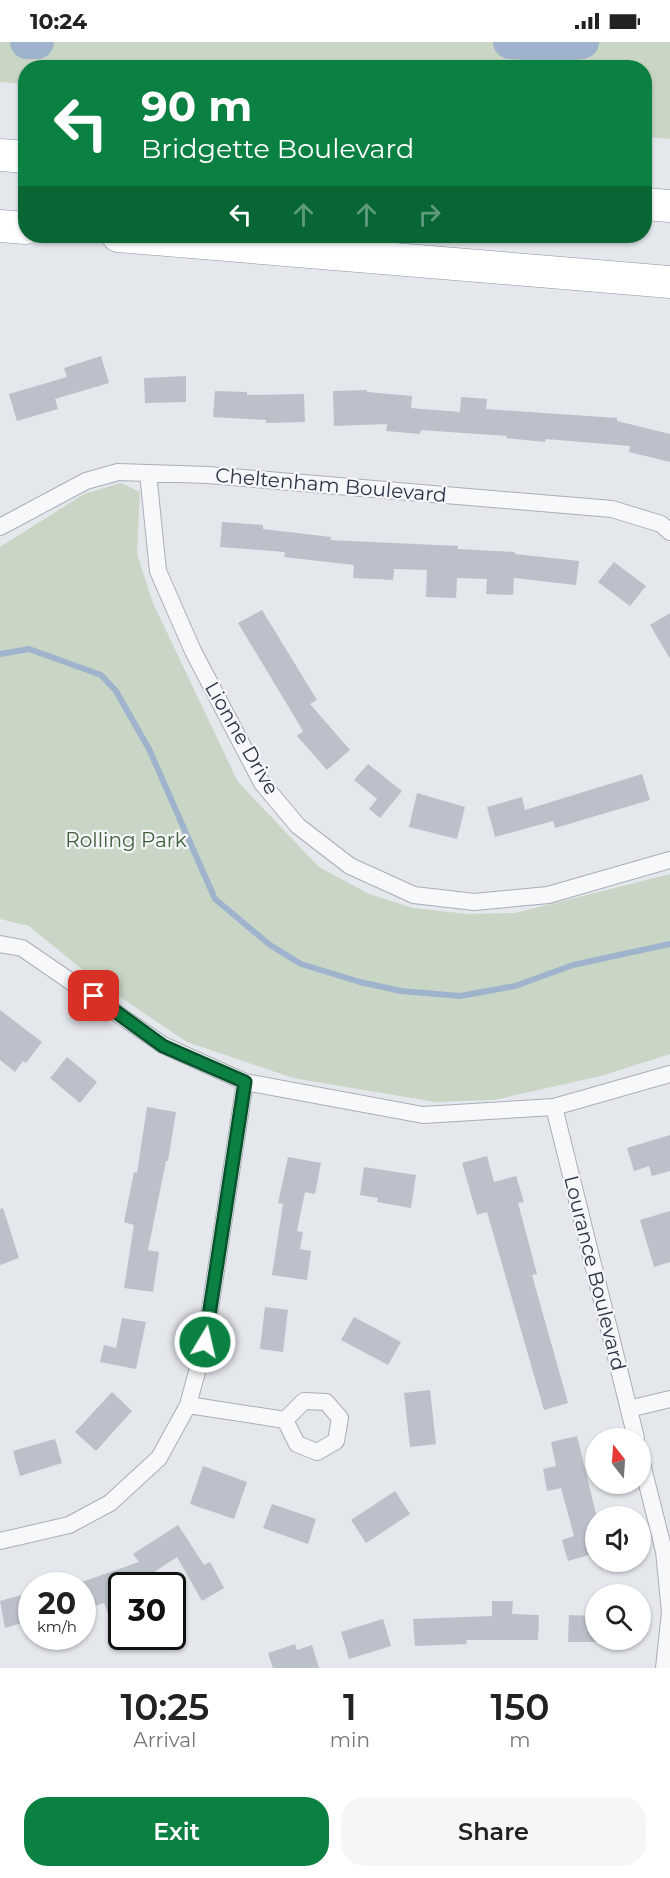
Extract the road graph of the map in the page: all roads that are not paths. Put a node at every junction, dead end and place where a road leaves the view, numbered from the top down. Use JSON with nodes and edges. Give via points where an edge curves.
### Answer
{"nodes":[{"id":1,"x":0,"y":155,"type":"edge"},
{"id":2,"x":18,"y":156,"type":"edge"},
{"id":3,"x":652,"y":205,"type":"edge"},
{"id":4,"x":670,"y":206,"type":"edge"},
{"id":5,"x":0,"y":226,"type":"edge"},
{"id":6,"x":18,"y":227,"type":"edge"},
{"id":7,"x":202,"y":243,"type":"edge"},
{"id":8,"x":670,"y":282,"type":"edge"},
{"id":9,"x":148,"y":473,"type":"junction"},
{"id":10,"x":0,"y":528,"type":"edge"},
{"id":11,"x":670,"y":532,"type":"edge"},
{"id":12,"x":670,"y":860,"type":"edge"},
{"id":13,"x":0,"y":944,"type":"edge"},
{"id":14,"x":670,"y":1074,"type":"edge"},
{"id":15,"x":245,"y":1082,"type":"junction"},
{"id":16,"x":554,"y":1107,"type":"junction"},
{"id":17,"x":670,"y":1399,"type":"edge"},
{"id":18,"x":188,"y":1405,"type":"junction"},
{"id":19,"x":629,"y":1409,"type":"junction"},
{"id":20,"x":285,"y":1420,"type":"dead end"},
{"id":21,"x":634,"y":1428,"type":"edge"},
{"id":22,"x":650,"y":1494,"type":"edge"},
{"id":23,"x":0,"y":1541,"type":"edge"},
{"id":24,"x":664,"y":1668,"type":"edge"}],
"edges":[{"from":1,"to":2,"type":"highway"},
{"from":3,"to":4,"type":"highway"},
{"from":5,"to":6,"type":"highway"},
{"from":7,"to":8,"type":"highway"},
{"from":9,"to":10,"type":"street","name":"Cheltenham Boulevard","via":[[118,472],[86,481]]},
{"from":9,"to":11,"type":"street","name":"Cheltenham Boulevard","via":[[612,509],[661,524]]},
{"from":9,"to":12,"type":"street","name":"Lionne Drive","via":[[158,571],[193,651],[262,783],[298,826],[350,866],[414,895],[474,902],[548,895]]},
{"from":13,"to":15,"type":"street","via":[[22,948],[163,1046]]},
{"from":14,"to":16,"type":"street"},
{"from":15,"to":16,"type":"street","via":[[423,1114]]},
{"from":15,"to":18,"type":"street","via":[[205,1342]]},
{"from":16,"to":19,"type":"street","name":"Lourance Boulevard"},
{"from":17,"to":19,"type":"street"},
{"from":18,"to":20,"type":"street"},
{"from":18,"to":23,"type":"street","via":[[159,1458],[110,1503],[69,1525]]},
{"from":19,"to":21,"type":"street","name":"Lourance Boulevard"},
{"from":22,"to":24,"type":"street","via":[[664,1551],[670,1612]]}]}
